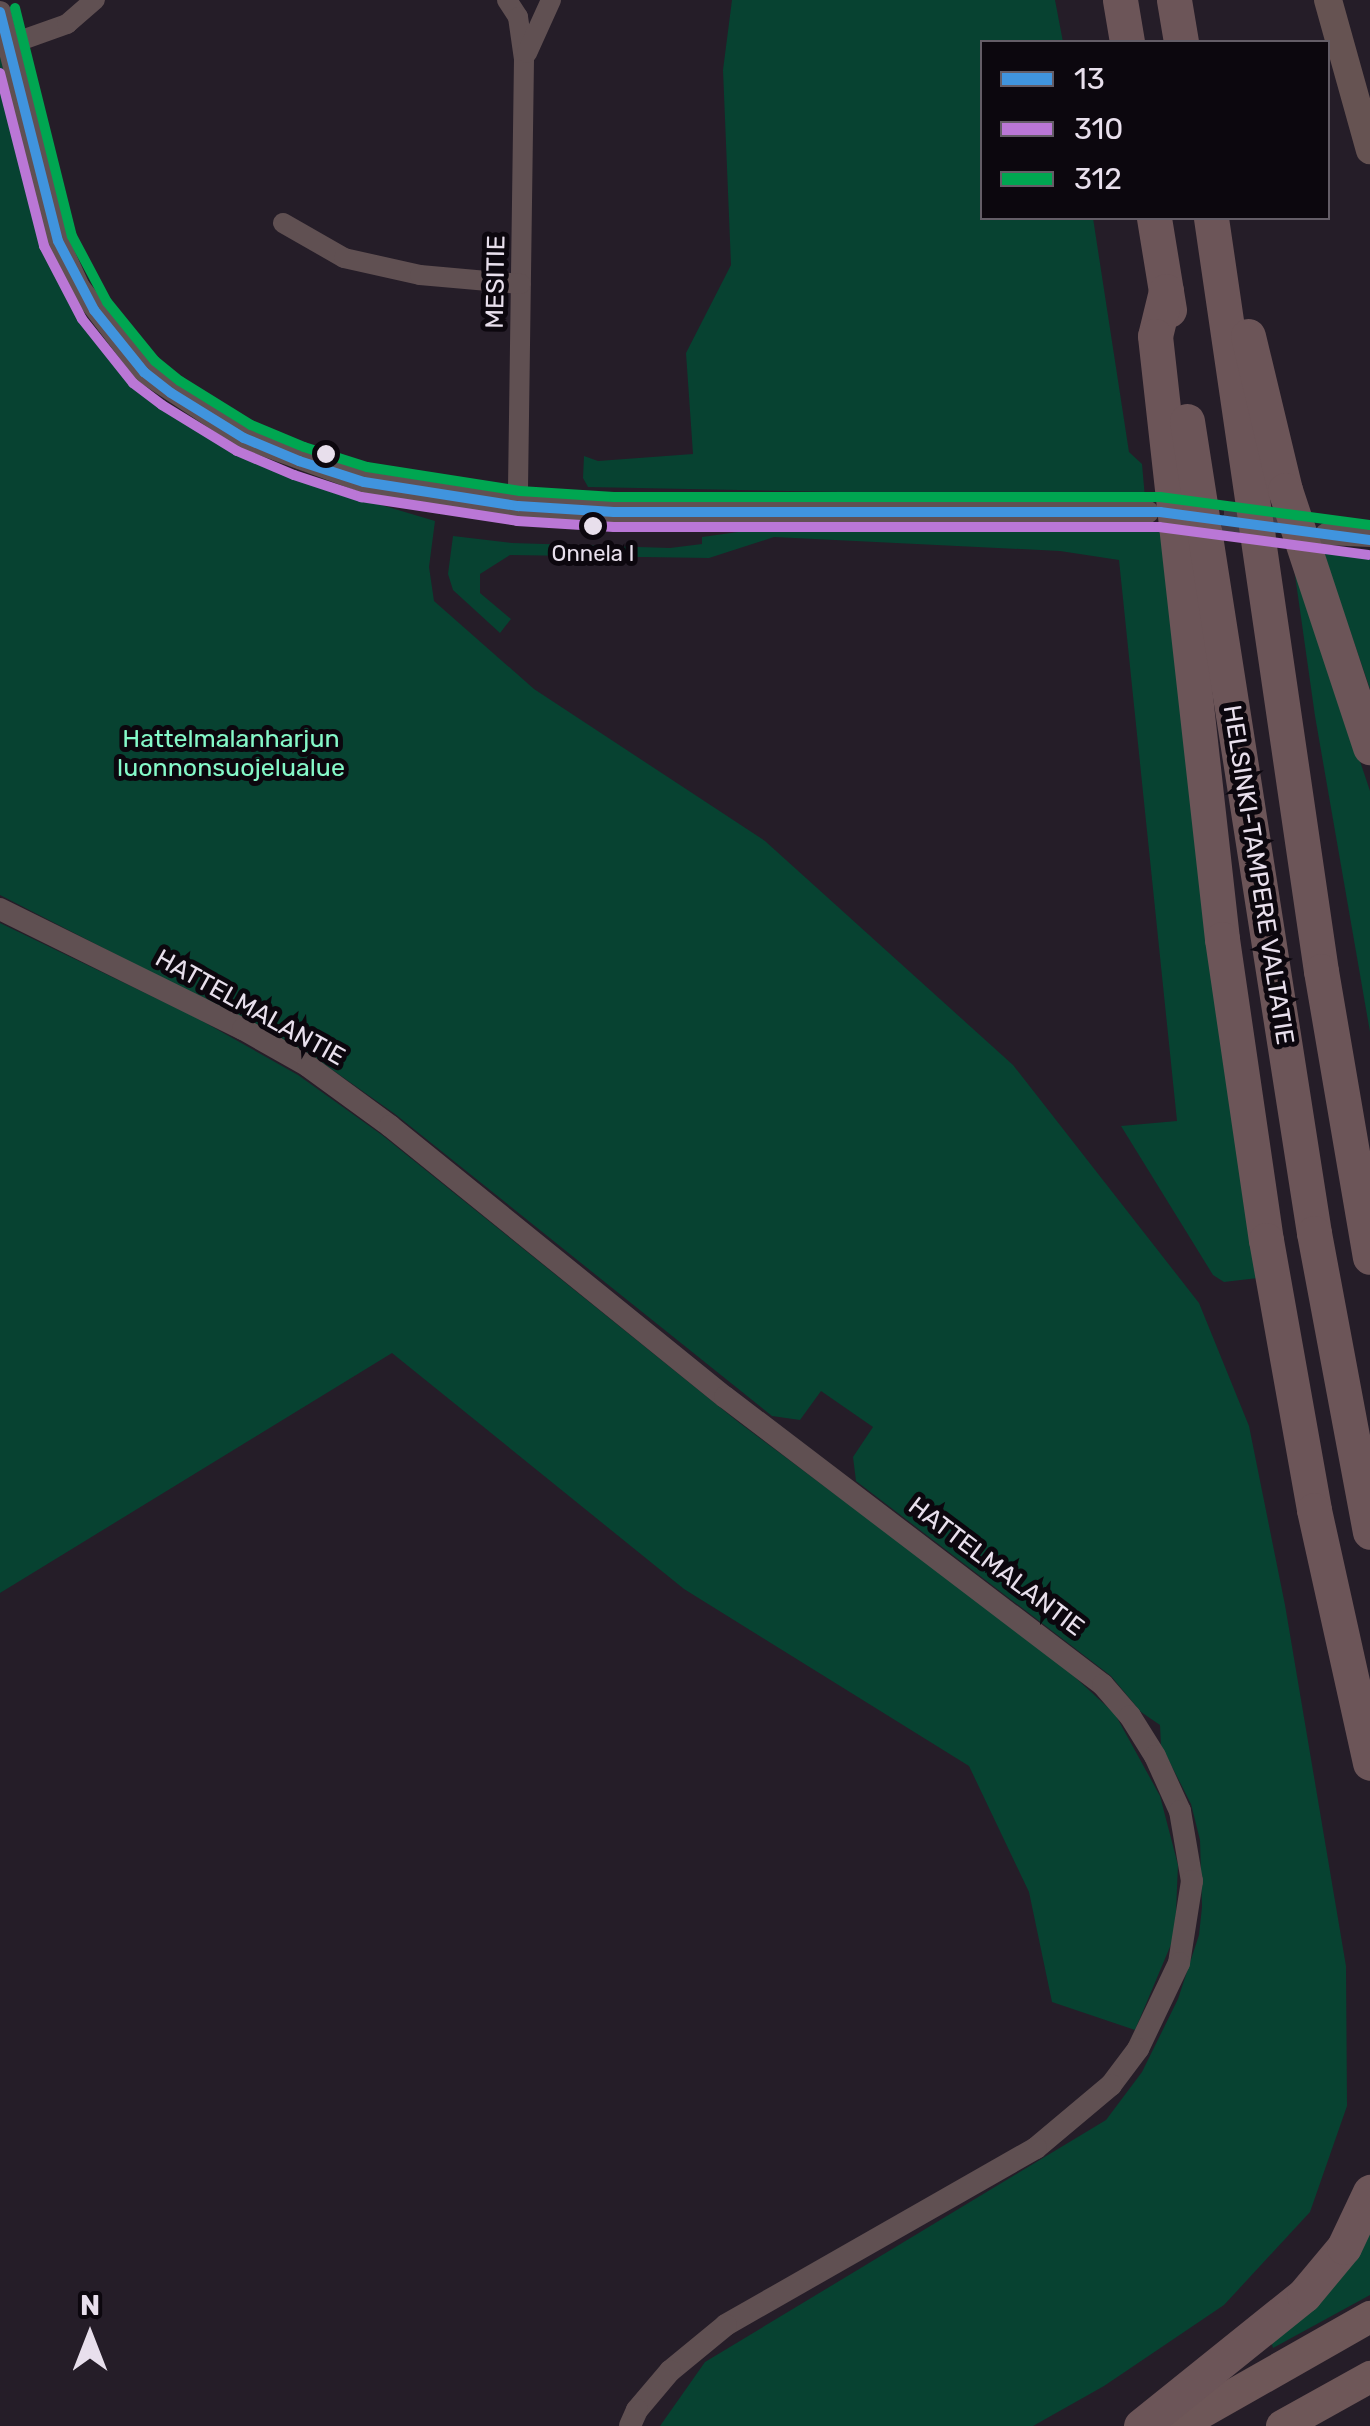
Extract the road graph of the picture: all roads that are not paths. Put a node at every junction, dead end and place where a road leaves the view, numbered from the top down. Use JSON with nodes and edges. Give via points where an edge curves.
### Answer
{"nodes":[{"id":1,"x":96,"y":0,"type":"edge"},
{"id":2,"x":507,"y":0,"type":"edge"},
{"id":3,"x":552,"y":0,"type":"edge"},
{"id":4,"x":1120,"y":0,"type":"edge"},
{"id":5,"x":1174,"y":0,"type":"edge"},
{"id":6,"x":1328,"y":0,"type":"edge"},
{"id":7,"x":0,"y":12,"type":"edge"},
{"id":8,"x":1127,"y":40,"type":"edge"},
{"id":9,"x":1181,"y":40,"type":"edge"},
{"id":10,"x":8,"y":44,"type":"junction"},
{"id":11,"x":524,"y":59,"type":"junction"},
{"id":12,"x":1370,"y":150,"type":"edge"},
{"id":13,"x":1154,"y":220,"type":"edge"},
{"id":14,"x":1213,"y":220,"type":"edge"},
{"id":15,"x":1214,"y":220,"type":"edge"},
{"id":16,"x":283,"y":224,"type":"dead end"},
{"id":17,"x":521,"y":284,"type":"junction"},
{"id":18,"x":1166,"y":291,"type":"junction"},
{"id":19,"x":518,"y":506,"type":"junction"},
{"id":20,"x":1148,"y":512,"type":"dead end"},
{"id":21,"x":1326,"y":534,"type":"tunnel mouth"},
{"id":22,"x":1367,"y":538,"type":"edge"},
{"id":23,"x":1370,"y":747,"type":"edge"},
{"id":24,"x":0,"y":909,"type":"edge"},
{"id":25,"x":1370,"y":1257,"type":"edge"},
{"id":26,"x":1370,"y":1532,"type":"edge"},
{"id":27,"x":1370,"y":1763,"type":"edge"},
{"id":28,"x":1370,"y":2192,"type":"edge"},
{"id":29,"x":1370,"y":2317,"type":"edge"},
{"id":30,"x":1370,"y":2377,"type":"edge"},
{"id":31,"x":630,"y":2426,"type":"edge"},
{"id":32,"x":1142,"y":2426,"type":"edge"},
{"id":33,"x":1178,"y":2426,"type":"edge"},
{"id":34,"x":1282,"y":2426,"type":"edge"}],
"edges":[{"from":1,"to":10,"type":"street","via":[[67,24]]},
{"from":2,"to":11,"type":"street","name":"MESITIE","via":[[518,18]]},
{"from":3,"to":11,"type":"street","name":"MESITIE"},
{"from":4,"to":8,"type":"highway"},
{"from":5,"to":9,"type":"highway"},
{"from":6,"to":12,"type":"main road"},
{"from":7,"to":10,"type":"street"},
{"from":10,"to":19,"type":"street","via":[[68,266],[144,372],[244,438],[299,461],[364,482]]},
{"from":11,"to":17,"type":"street","name":"MESITIE"},
{"from":13,"to":18,"type":"highway","name":"HELSINKI-TAMPERE VALTATIE"},
{"from":14,"to":25,"type":"highway","name":"HELSINKI-TAMPERE VALTATIE","via":[[1321,971]]},
{"from":15,"to":23,"type":"highway","via":[[1285,490]]},
{"from":16,"to":17,"type":"street","via":[[344,258],[420,275]]},
{"from":17,"to":19,"type":"street","name":"MESITIE"},
{"from":18,"to":26,"type":"highway","name":"HELSINKI-TAMPERE VALTATIE","via":[[1314,1234]]},
{"from":18,"to":27,"type":"highway","via":[[1155,336],[1222,939],[1314,1510]]},
{"from":19,"to":20,"type":"street","via":[[614,512]]},
{"from":21,"to":22,"type":"street"},
{"from":24,"to":31,"type":"street","name":"HATTELMALANTIE","via":[[308,1066],[390,1126],[725,1397],[1104,1685],[1155,1756],[1180,1811],[1192,1881],[1180,1963],[1138,2048],[1111,2085],[1036,2148],[726,2325],[670,2371]]},
{"from":28,"to":32,"type":"highway","via":[[1344,2247],[1304,2295]]},
{"from":29,"to":33,"type":"highway"},
{"from":30,"to":34,"type":"highway"}]}
